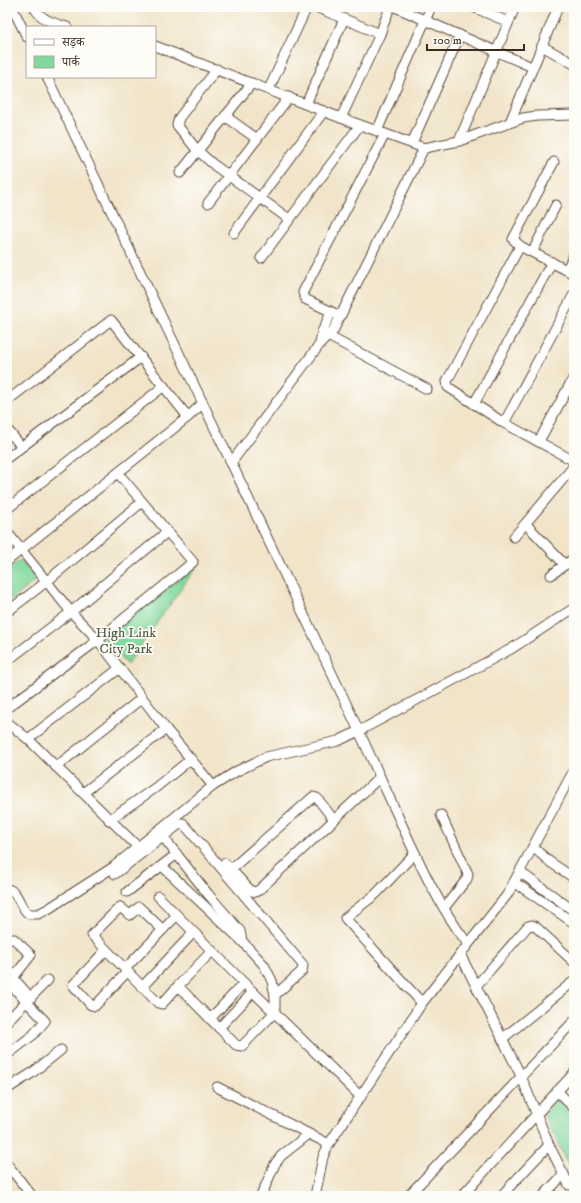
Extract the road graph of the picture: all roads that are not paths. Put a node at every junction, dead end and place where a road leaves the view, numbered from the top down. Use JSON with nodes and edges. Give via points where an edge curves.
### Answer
{"nodes":[{"id":1,"x":12,"y":7,"type":"edge"},
{"id":2,"x":34,"y":7,"type":"edge"},
{"id":3,"x":307,"y":7,"type":"edge"},
{"id":4,"x":316,"y":7,"type":"edge"},
{"id":5,"x":390,"y":7,"type":"edge"},
{"id":6,"x":394,"y":7,"type":"edge"},
{"id":7,"x":431,"y":7,"type":"edge"},
{"id":8,"x":473,"y":7,"type":"edge"},
{"id":9,"x":515,"y":7,"type":"edge"},
{"id":10,"x":558,"y":7,"type":"edge"},
{"id":11,"x":344,"y":19,"type":"junction"},
{"id":12,"x":425,"y":20,"type":"junction"},
{"id":13,"x":508,"y":22,"type":"junction"},
{"id":14,"x":64,"y":26,"type":"edge"},
{"id":15,"x":380,"y":34,"type":"junction"},
{"id":16,"x":26,"y":35,"type":"edge"},
{"id":17,"x":460,"y":35,"type":"junction"},
{"id":18,"x":156,"y":46,"type":"edge"},
{"id":19,"x":542,"y":46,"type":"junction"},
{"id":20,"x":496,"y":51,"type":"junction"},
{"id":21,"x":574,"y":64,"type":"edge"},
{"id":22,"x":532,"y":67,"type":"junction"},
{"id":23,"x":218,"y":69,"type":"junction"},
{"id":24,"x":47,"y":78,"type":"edge"},
{"id":25,"x":252,"y":83,"type":"junction"},
{"id":26,"x":269,"y":89,"type":"junction"},
{"id":27,"x":289,"y":97,"type":"junction"},
{"id":28,"x":306,"y":104,"type":"junction"},
{"id":29,"x":324,"y":111,"type":"junction"},
{"id":30,"x":574,"y":115,"type":"edge"},
{"id":31,"x":225,"y":116,"type":"junction"},
{"id":32,"x":341,"y":118,"type":"junction"},
{"id":33,"x":510,"y":122,"type":"junction"},
{"id":34,"x":360,"y":125,"type":"junction"},
{"id":35,"x":381,"y":132,"type":"junction"},
{"id":36,"x":257,"y":139,"type":"junction"},
{"id":37,"x":459,"y":140,"type":"junction"},
{"id":38,"x":412,"y":143,"type":"junction"},
{"id":39,"x":424,"y":148,"type":"junction"},
{"id":40,"x":197,"y":150,"type":"junction"},
{"id":41,"x":554,"y":162,"type":"dead end"},
{"id":42,"x":180,"y":173,"type":"dead end"},
{"id":43,"x":229,"y":176,"type":"junction"},
{"id":44,"x":260,"y":198,"type":"junction"},
{"id":45,"x":208,"y":203,"type":"dead end"},
{"id":46,"x":556,"y":205,"type":"dead end"},
{"id":47,"x":289,"y":219,"type":"junction"},
{"id":48,"x":234,"y":233,"type":"dead end"},
{"id":49,"x":520,"y":246,"type":"junction"},
{"id":50,"x":533,"y":251,"type":"junction"},
{"id":51,"x":574,"y":255,"type":"edge"},
{"id":52,"x":261,"y":258,"type":"dead end"},
{"id":53,"x":552,"y":262,"type":"junction"},
{"id":54,"x":570,"y":272,"type":"edge"},
{"id":55,"x":574,"y":294,"type":"edge"},
{"id":56,"x":330,"y":312,"type":"junction"},
{"id":57,"x":340,"y":316,"type":"junction"},
{"id":58,"x":328,"y":336,"type":"junction"},
{"id":59,"x":320,"y":344,"type":"junction"},
{"id":60,"x":141,"y":357,"type":"junction"},
{"id":61,"x":574,"y":377,"type":"edge"},
{"id":62,"x":164,"y":386,"type":"junction"},
{"id":63,"x":428,"y":389,"type":"dead end"},
{"id":64,"x":7,"y":400,"type":"edge"},
{"id":65,"x":203,"y":403,"type":"junction"},
{"id":66,"x":474,"y":404,"type":"junction"},
{"id":67,"x":188,"y":417,"type":"junction"},
{"id":68,"x":504,"y":423,"type":"junction"},
{"id":69,"x":7,"y":430,"type":"edge"},
{"id":70,"x":538,"y":442,"type":"junction"},
{"id":71,"x":21,"y":446,"type":"junction"},
{"id":72,"x":7,"y":458,"type":"edge"},
{"id":73,"x":573,"y":460,"type":"edge"},
{"id":74,"x":231,"y":463,"type":"junction"},
{"id":75,"x":118,"y":473,"type":"junction"},
{"id":76,"x":142,"y":502,"type":"junction"},
{"id":77,"x":7,"y":509,"type":"edge"},
{"id":78,"x":526,"y":524,"type":"junction"},
{"id":79,"x":7,"y":532,"type":"edge"},
{"id":80,"x":167,"y":532,"type":"junction"},
{"id":81,"x":514,"y":537,"type":"dead end"},
{"id":82,"x":21,"y":550,"type":"junction"},
{"id":83,"x":574,"y":558,"type":"edge"},
{"id":84,"x":7,"y":561,"type":"edge"},
{"id":85,"x":564,"y":565,"type":"junction"},
{"id":86,"x":551,"y":575,"type":"dead end"},
{"id":87,"x":46,"y":582,"type":"junction"},
{"id":88,"x":574,"y":608,"type":"edge"},
{"id":89,"x":7,"y":612,"type":"edge"},
{"id":90,"x":71,"y":612,"type":"junction"},
{"id":91,"x":98,"y":640,"type":"junction"},
{"id":92,"x":7,"y":661,"type":"edge"},
{"id":93,"x":120,"y":668,"type":"junction"},
{"id":94,"x":142,"y":698,"type":"junction"},
{"id":95,"x":7,"y":708,"type":"edge"},
{"id":96,"x":7,"y":722,"type":"edge"},
{"id":97,"x":166,"y":729,"type":"junction"},
{"id":98,"x":359,"y":731,"type":"junction"},
{"id":99,"x":28,"y":739,"type":"junction"},
{"id":100,"x":192,"y":759,"type":"junction"},
{"id":101,"x":56,"y":767,"type":"junction"},
{"id":102,"x":574,"y":770,"type":"edge"},
{"id":103,"x":380,"y":777,"type":"junction"},
{"id":104,"x":214,"y":786,"type":"junction"},
{"id":105,"x":83,"y":793,"type":"junction"},
{"id":106,"x":441,"y":815,"type":"dead end"},
{"id":107,"x":109,"y":820,"type":"junction"},
{"id":108,"x":334,"y":820,"type":"junction"},
{"id":109,"x":161,"y":833,"type":"junction"},
{"id":110,"x":138,"y":847,"type":"junction"},
{"id":111,"x":533,"y":847,"type":"junction"},
{"id":112,"x":177,"y":854,"type":"junction"},
{"id":113,"x":415,"y":854,"type":"junction"},
{"id":114,"x":162,"y":866,"type":"junction"},
{"id":115,"x":520,"y":872,"type":"junction"},
{"id":116,"x":115,"y":874,"type":"dead end"},
{"id":117,"x":574,"y":878,"type":"edge"},
{"id":118,"x":514,"y":882,"type":"junction"},
{"id":119,"x":7,"y":889,"type":"edge"},
{"id":120,"x":126,"y":892,"type":"dead end"},
{"id":121,"x":208,"y":894,"type":"junction"},
{"id":122,"x":158,"y":896,"type":"dead end"},
{"id":123,"x":201,"y":901,"type":"junction"},
{"id":124,"x":444,"y":908,"type":"junction"},
{"id":125,"x":574,"y":911,"type":"edge"},
{"id":126,"x":176,"y":916,"type":"junction"},
{"id":127,"x":574,"y":923,"type":"edge"},
{"id":128,"x":163,"y":930,"type":"junction"},
{"id":129,"x":194,"y":932,"type":"junction"},
{"id":130,"x":7,"y":939,"type":"edge"},
{"id":131,"x":242,"y":941,"type":"junction"},
{"id":132,"x":468,"y":944,"type":"junction"},
{"id":133,"x":106,"y":950,"type":"junction"},
{"id":134,"x":212,"y":951,"type":"junction"},
{"id":135,"x":460,"y":954,"type":"junction"},
{"id":136,"x":574,"y":962,"type":"edge"},
{"id":137,"x":126,"y":970,"type":"junction"},
{"id":138,"x":9,"y":977,"type":"edge"},
{"id":139,"x":48,"y":980,"type":"dead end"},
{"id":140,"x":574,"y":981,"type":"edge"},
{"id":141,"x":244,"y":983,"type":"junction"},
{"id":142,"x":178,"y":986,"type":"junction"},
{"id":143,"x":476,"y":986,"type":"junction"},
{"id":144,"x":142,"y":987,"type":"junction"},
{"id":145,"x":253,"y":992,"type":"junction"},
{"id":146,"x":275,"y":995,"type":"junction"},
{"id":147,"x":29,"y":1000,"type":"junction"},
{"id":148,"x":422,"y":1003,"type":"junction"},
{"id":149,"x":275,"y":1012,"type":"junction"},
{"id":150,"x":210,"y":1019,"type":"junction"},
{"id":151,"x":7,"y":1021,"type":"edge"},
{"id":152,"x":574,"y":1021,"type":"edge"},
{"id":153,"x":219,"y":1028,"type":"junction"},
{"id":154,"x":502,"y":1039,"type":"junction"},
{"id":155,"x":61,"y":1050,"type":"dead end"},
{"id":156,"x":7,"y":1055,"type":"edge"},
{"id":157,"x":574,"y":1073,"type":"edge"},
{"id":158,"x":521,"y":1076,"type":"junction"},
{"id":159,"x":217,"y":1087,"type":"dead end"},
{"id":160,"x":7,"y":1089,"type":"edge"},
{"id":161,"x":557,"y":1091,"type":"junction"},
{"id":162,"x":361,"y":1097,"type":"junction"},
{"id":163,"x":574,"y":1108,"type":"edge"},
{"id":164,"x":536,"y":1116,"type":"junction"},
{"id":165,"x":309,"y":1134,"type":"junction"},
{"id":166,"x":329,"y":1144,"type":"junction"},
{"id":167,"x":549,"y":1146,"type":"junction"},
{"id":168,"x":7,"y":1164,"type":"edge"},
{"id":169,"x":564,"y":1174,"type":"junction"},
{"id":170,"x":574,"y":1180,"type":"edge"},
{"id":171,"x":32,"y":1196,"type":"edge"},
{"id":172,"x":261,"y":1196,"type":"edge"},
{"id":173,"x":315,"y":1196,"type":"edge"},
{"id":174,"x":408,"y":1196,"type":"edge"},
{"id":175,"x":462,"y":1196,"type":"edge"},
{"id":176,"x":501,"y":1196,"type":"edge"},
{"id":177,"x":543,"y":1196,"type":"edge"}],
"edges":[{"from":1,"to":16,"type":"street"},
{"from":2,"to":14,"type":"street","via":[[45,20]]},
{"from":3,"to":26,"type":"street"},
{"from":4,"to":11,"type":"street"},
{"from":5,"to":15,"type":"street"},
{"from":6,"to":12,"type":"street"},
{"from":7,"to":12,"type":"street"},
{"from":8,"to":13,"type":"street"},
{"from":9,"to":13,"type":"street"},
{"from":10,"to":19,"type":"street"},
{"from":11,"to":15,"type":"street"},
{"from":11,"to":28,"type":"street"},
{"from":12,"to":17,"type":"street"},
{"from":12,"to":35,"type":"street"},
{"from":13,"to":20,"type":"street"},
{"from":15,"to":32,"type":"street"},
{"from":17,"to":20,"type":"street"},
{"from":17,"to":38,"type":"street"},
{"from":18,"to":23,"type":"street"},
{"from":19,"to":21,"type":"street"},
{"from":19,"to":22,"type":"street"},
{"from":20,"to":22,"type":"street"},
{"from":20,"to":37,"type":"street"},
{"from":22,"to":33,"type":"street"},
{"from":23,"to":25,"type":"street"},
{"from":23,"to":40,"type":"street","via":[[177,122]]},
{"from":24,"to":65,"type":"street"},
{"from":25,"to":26,"type":"street"},
{"from":25,"to":31,"type":"street"},
{"from":26,"to":27,"type":"street"},
{"from":27,"to":28,"type":"street"},
{"from":27,"to":36,"type":"street"},
{"from":28,"to":29,"type":"street"},
{"from":29,"to":32,"type":"street"},
{"from":29,"to":44,"type":"street"},
{"from":30,"to":33,"type":"street","via":[[537,116]]},
{"from":31,"to":36,"type":"street"},
{"from":31,"to":40,"type":"street"},
{"from":32,"to":34,"type":"street"},
{"from":33,"to":37,"type":"street"},
{"from":34,"to":35,"type":"street"},
{"from":34,"to":47,"type":"street"},
{"from":35,"to":38,"type":"street"},
{"from":35,"to":56,"type":"street","via":[[303,292],[305,299]]},
{"from":36,"to":43,"type":"street"},
{"from":37,"to":39,"type":"street"},
{"from":38,"to":39,"type":"street"},
{"from":39,"to":57,"type":"street"},
{"from":40,"to":42,"type":"street"},
{"from":40,"to":43,"type":"street"},
{"from":41,"to":49,"type":"street","via":[[513,236],[514,242]]},
{"from":43,"to":44,"type":"street"},
{"from":43,"to":45,"type":"street"},
{"from":44,"to":47,"type":"street"},
{"from":44,"to":48,"type":"street"},
{"from":46,"to":50,"type":"street"},
{"from":47,"to":52,"type":"street"},
{"from":49,"to":50,"type":"street"},
{"from":49,"to":66,"type":"street","via":[[447,381],[448,387]]},
{"from":50,"to":53,"type":"street"},
{"from":51,"to":54,"type":"street"},
{"from":53,"to":54,"type":"street"},
{"from":53,"to":66,"type":"street"},
{"from":55,"to":68,"type":"street"},
{"from":56,"to":57,"type":"street"},
{"from":56,"to":59,"type":"street"},
{"from":57,"to":58,"type":"street"},
{"from":58,"to":59,"type":"street"},
{"from":58,"to":63,"type":"street"},
{"from":59,"to":74,"type":"street"},
{"from":60,"to":62,"type":"street"},
{"from":60,"to":64,"type":"street","via":[[112,320]]},
{"from":60,"to":71,"type":"street"},
{"from":61,"to":70,"type":"street"},
{"from":62,"to":67,"type":"street"},
{"from":62,"to":77,"type":"street"},
{"from":65,"to":67,"type":"street"},
{"from":65,"to":74,"type":"street"},
{"from":66,"to":68,"type":"street"},
{"from":67,"to":75,"type":"street"},
{"from":68,"to":70,"type":"street"},
{"from":69,"to":71,"type":"street"},
{"from":70,"to":73,"type":"street"},
{"from":71,"to":72,"type":"street"},
{"from":73,"to":78,"type":"street"},
{"from":74,"to":98,"type":"street"},
{"from":75,"to":76,"type":"street"},
{"from":75,"to":82,"type":"street"},
{"from":76,"to":80,"type":"street"},
{"from":76,"to":87,"type":"street"},
{"from":78,"to":81,"type":"street"},
{"from":78,"to":85,"type":"street"},
{"from":79,"to":82,"type":"street"},
{"from":80,"to":90,"type":"street"},
{"from":80,"to":91,"type":"street","via":[[193,562]]},
{"from":82,"to":84,"type":"street"},
{"from":82,"to":87,"type":"street"},
{"from":83,"to":85,"type":"street"},
{"from":85,"to":86,"type":"street"},
{"from":87,"to":89,"type":"street"},
{"from":87,"to":90,"type":"street"},
{"from":88,"to":98,"type":"street","via":[[511,649]]},
{"from":90,"to":91,"type":"street"},
{"from":90,"to":92,"type":"street"},
{"from":91,"to":93,"type":"street"},
{"from":91,"to":95,"type":"street"},
{"from":93,"to":94,"type":"street"},
{"from":93,"to":99,"type":"street"},
{"from":94,"to":97,"type":"street"},
{"from":94,"to":101,"type":"street"},
{"from":96,"to":99,"type":"street"},
{"from":97,"to":100,"type":"street"},
{"from":97,"to":105,"type":"street"},
{"from":98,"to":103,"type":"street"},
{"from":98,"to":104,"type":"street","via":[[338,741],[266,757],[251,763]]},
{"from":99,"to":101,"type":"street"},
{"from":100,"to":104,"type":"street"},
{"from":100,"to":107,"type":"street"},
{"from":101,"to":105,"type":"street"},
{"from":102,"to":111,"type":"street"},
{"from":103,"to":108,"type":"street"},
{"from":103,"to":113,"type":"street"},
{"from":104,"to":109,"type":"street"},
{"from":105,"to":107,"type":"street"},
{"from":106,"to":124,"type":"street","via":[[468,874],[467,879]]},
{"from":107,"to":110,"type":"street"},
{"from":108,"to":108,"type":"street","via":[[317,798],[313,797],[228,866],[251,891],[258,890]]},
{"from":109,"to":110,"type":"street"},
{"from":109,"to":112,"type":"street"},
{"from":109,"to":116,"type":"street"},
{"from":109,"to":146,"type":"street","via":[[180,823],[184,824],[302,964],[302,971]]},
{"from":110,"to":119,"type":"street","via":[[82,889],[38,914],[25,912],[14,893]]},
{"from":111,"to":115,"type":"street"},
{"from":111,"to":117,"type":"street"},
{"from":112,"to":114,"type":"street"},
{"from":112,"to":121,"type":"street"},
{"from":113,"to":124,"type":"street"},
{"from":113,"to":148,"type":"street","via":[[376,894],[345,918]]},
{"from":114,"to":120,"type":"street"},
{"from":114,"to":123,"type":"street"},
{"from":115,"to":118,"type":"street"},
{"from":115,"to":125,"type":"street"},
{"from":118,"to":127,"type":"street"},
{"from":118,"to":132,"type":"street","via":[[492,916]]},
{"from":121,"to":123,"type":"street"},
{"from":121,"to":131,"type":"street","via":[[240,931]]},
{"from":122,"to":126,"type":"street"},
{"from":123,"to":131,"type":"street"},
{"from":124,"to":132,"type":"street"},
{"from":126,"to":128,"type":"street"},
{"from":126,"to":129,"type":"street"},
{"from":128,"to":133,"type":"street","via":[[140,907],[129,915],[120,907],[92,935]]},
{"from":128,"to":137,"type":"street"},
{"from":129,"to":134,"type":"street"},
{"from":129,"to":144,"type":"street"},
{"from":130,"to":138,"type":"street","via":[[14,939],[31,955]]},
{"from":131,"to":146,"type":"street","via":[[267,970]]},
{"from":132,"to":135,"type":"street"},
{"from":133,"to":137,"type":"street"},
{"from":133,"to":137,"type":"street","via":[[73,985],[91,1005],[95,1006]]},
{"from":134,"to":141,"type":"street"},
{"from":134,"to":142,"type":"street"},
{"from":135,"to":143,"type":"street"},
{"from":135,"to":148,"type":"street"},
{"from":136,"to":143,"type":"street","via":[[532,925],[528,926]]},
{"from":137,"to":144,"type":"street"},
{"from":138,"to":147,"type":"street"},
{"from":139,"to":147,"type":"street"},
{"from":140,"to":154,"type":"street"},
{"from":141,"to":145,"type":"street"},
{"from":141,"to":150,"type":"street"},
{"from":142,"to":144,"type":"street","via":[[160,1004]]},
{"from":142,"to":150,"type":"street"},
{"from":143,"to":154,"type":"street"},
{"from":145,"to":149,"type":"street"},
{"from":145,"to":153,"type":"street"},
{"from":146,"to":149,"type":"street"},
{"from":147,"to":151,"type":"street"},
{"from":147,"to":156,"type":"street","via":[[44,1022],[34,1035]]},
{"from":148,"to":162,"type":"street"},
{"from":149,"to":153,"type":"street","via":[[240,1047]]},
{"from":149,"to":162,"type":"street"},
{"from":150,"to":153,"type":"street"},
{"from":152,"to":158,"type":"street"},
{"from":154,"to":158,"type":"street"},
{"from":155,"to":160,"type":"street"},
{"from":157,"to":161,"type":"street"},
{"from":158,"to":164,"type":"street"},
{"from":158,"to":174,"type":"street"},
{"from":159,"to":165,"type":"street"},
{"from":161,"to":163,"type":"street"},
{"from":161,"to":164,"type":"street"},
{"from":162,"to":166,"type":"street"},
{"from":164,"to":167,"type":"street"},
{"from":164,"to":175,"type":"street"},
{"from":165,"to":166,"type":"street"},
{"from":165,"to":172,"type":"street","via":[[281,1156]]},
{"from":166,"to":173,"type":"street","via":[[323,1156]]},
{"from":167,"to":169,"type":"street"},
{"from":167,"to":176,"type":"street"},
{"from":168,"to":171,"type":"street"},
{"from":169,"to":170,"type":"street","via":[[569,1185]]},
{"from":169,"to":177,"type":"street"}]}
